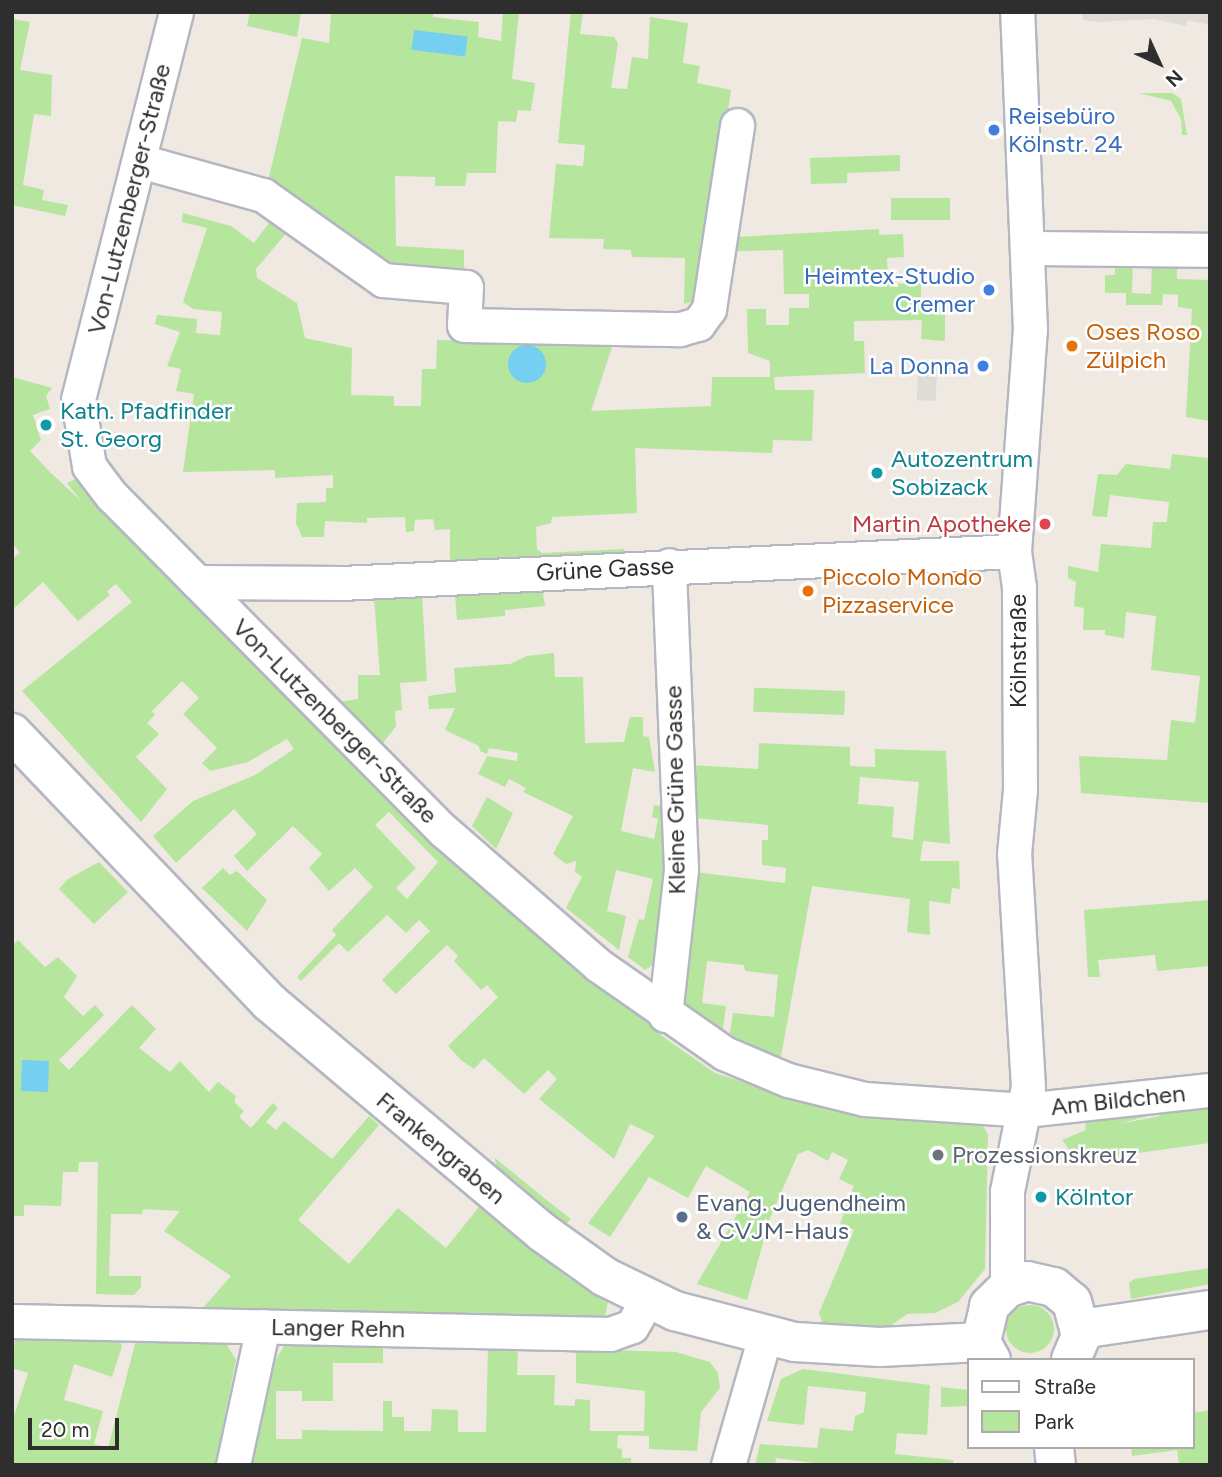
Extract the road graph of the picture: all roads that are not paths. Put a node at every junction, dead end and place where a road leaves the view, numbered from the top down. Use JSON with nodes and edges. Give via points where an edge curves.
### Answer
{"nodes":[{"id":1,"x":176,"y":12,"type":"edge"},
{"id":2,"x":1017,"y":12,"type":"edge"},
{"id":3,"x":737,"y":125,"type":"dead end"},
{"id":4,"x":140,"y":161,"type":"junction"},
{"id":5,"x":1027,"y":248,"type":"junction"},
{"id":6,"x":1210,"y":250,"type":"edge"},
{"id":7,"x":1014,"y":551,"type":"junction"},
{"id":8,"x":668,"y":565,"type":"junction"},
{"id":9,"x":197,"y":582,"type":"junction"},
{"id":10,"x":12,"y":733,"type":"edge"},
{"id":11,"x":665,"y":1015,"type":"junction"},
{"id":12,"x":1210,"y":1090,"type":"edge"},
{"id":13,"x":1025,"y":1110,"type":"junction"},
{"id":14,"x":1007,"y":1288,"type":"junction"},
{"id":15,"x":648,"y":1300,"type":"junction"},
{"id":16,"x":1210,"y":1310,"type":"edge"},
{"id":17,"x":12,"y":1321,"type":"edge"},
{"id":18,"x":263,"y":1326,"type":"junction"},
{"id":19,"x":765,"y":1336,"type":"junction"},
{"id":20,"x":1076,"y":1344,"type":"edge"},
{"id":21,"x":986,"y":1351,"type":"edge"},
{"id":22,"x":233,"y":1465,"type":"edge"},
{"id":23,"x":728,"y":1465,"type":"edge"}],
"edges":[{"from":1,"to":4,"type":"street","name":"Von-Lutzenberger-Straße"},
{"from":2,"to":5,"type":"street","name":"Kölnstraße"},
{"from":3,"to":4,"type":"street","via":[[709,309],[698,324],[680,329],[464,325],[466,287],[383,280],[263,195]]},
{"from":4,"to":9,"type":"street","name":"Von-Lutzenberger-Straße","via":[[78,412],[94,474]]},
{"from":5,"to":6,"type":"street"},
{"from":5,"to":7,"type":"street","name":"Kölnstraße","via":[[1029,372]]},
{"from":7,"to":8,"type":"street","name":"Grüne Gasse"},
{"from":7,"to":13,"type":"street","name":"Kölnstraße","via":[[1019,587],[1020,789],[1014,854],[1028,1087]]},
{"from":8,"to":9,"type":"street","name":"Grüne Gasse","via":[[341,583]]},
{"from":8,"to":11,"type":"street","name":"Kleine Grüne Gasse","via":[[681,869]]},
{"from":9,"to":11,"type":"street","name":"Von-Lutzenberger-Straße","via":[[444,831],[598,965]]},
{"from":10,"to":15,"type":"street","name":"Frankengraben","via":[[269,1002],[553,1240]]},
{"from":11,"to":13,"type":"street","name":"Von-Lutzenberger-Straße","via":[[741,1061],[827,1091]]},
{"from":12,"to":13,"type":"street","name":"Am Bildchen"},
{"from":13,"to":14,"type":"street","name":"Kölnstraße","via":[[1007,1191]]},
{"from":14,"to":20,"type":"street","via":[[1027,1281],[1055,1287],[1072,1302]]},
{"from":14,"to":21,"type":"street","via":[[989,1306]]},
{"from":15,"to":18,"type":"street","name":"Langer Rehn","via":[[632,1326],[610,1334]]},
{"from":15,"to":19,"type":"street","name":"Frankengraben"},
{"from":16,"to":20,"type":"street"},
{"from":17,"to":18,"type":"street","name":"Langer Rehn"},
{"from":18,"to":22,"type":"street"},
{"from":19,"to":21,"type":"street","name":"Frankengraben","via":[[850,1347]]},
{"from":19,"to":23,"type":"street"}]}
